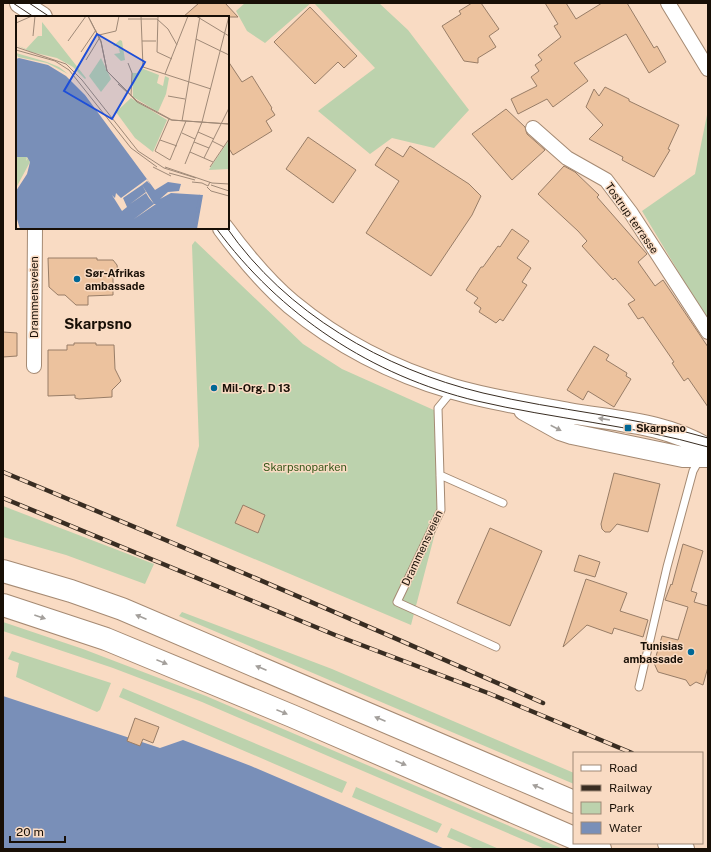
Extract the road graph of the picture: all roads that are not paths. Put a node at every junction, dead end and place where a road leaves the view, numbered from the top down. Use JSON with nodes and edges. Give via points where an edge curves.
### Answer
{"nodes":[{"id":1,"x":668,"y":3,"type":"edge"},
{"id":2,"x":22,"y":4,"type":"edge"},
{"id":3,"x":40,"y":16,"type":"edge"},
{"id":4,"x":708,"y":68,"type":"edge"},
{"id":5,"x":533,"y":128,"type":"dead end"},
{"id":6,"x":35,"y":229,"type":"edge"},
{"id":7,"x":223,"y":229,"type":"edge"},
{"id":8,"x":708,"y":332,"type":"edge"},
{"id":9,"x":34,"y":366,"type":"dead end"},
{"id":10,"x":453,"y":389,"type":"junction"},
{"id":11,"x":704,"y":452,"type":"edge"},
{"id":12,"x":440,"y":475,"type":"junction"},
{"id":13,"x":503,"y":503,"type":"dead end"},
{"id":14,"x":3,"y":571,"type":"edge"},
{"id":15,"x":3,"y":604,"type":"edge"},
{"id":16,"x":496,"y":647,"type":"dead end"},
{"id":17,"x":639,"y":687,"type":"dead end"},
{"id":18,"x":573,"y":802,"type":"edge"},
{"id":19,"x":573,"y":838,"type":"edge"},
{"id":20,"x":588,"y":844,"type":"edge"},
{"id":21,"x":671,"y":844,"type":"edge"},
{"id":22,"x":600,"y":849,"type":"edge"},
{"id":23,"x":683,"y":849,"type":"edge"}],
"edges":[{"from":1,"to":4,"type":"street"},
{"from":2,"to":3,"type":"street"},
{"from":5,"to":8,"type":"street","name":"Tostrup terrasse","via":[[567,158],[606,180],[631,213]]},
{"from":6,"to":9,"type":"street","name":"Drammensveien"},
{"from":7,"to":10,"type":"street","via":[[264,278],[290,304],[321,326],[382,362]]},
{"from":10,"to":11,"type":"street","via":[[510,403],[572,434],[683,458]]},
{"from":10,"to":12,"type":"lane","name":"Drammensveien","via":[[438,408]]},
{"from":11,"to":17,"type":"lane","via":[[693,471]]},
{"from":12,"to":13,"type":"lane"},
{"from":12,"to":16,"type":"lane","name":"Drammensveien","via":[[441,510],[397,602]]},
{"from":18,"to":14,"type":"highway","one_way":true,"via":[[122,609]]},
{"from":15,"to":19,"type":"highway","one_way":true,"via":[[127,648]]},
{"from":20,"to":22,"type":"highway"},
{"from":21,"to":23,"type":"highway"}]}
